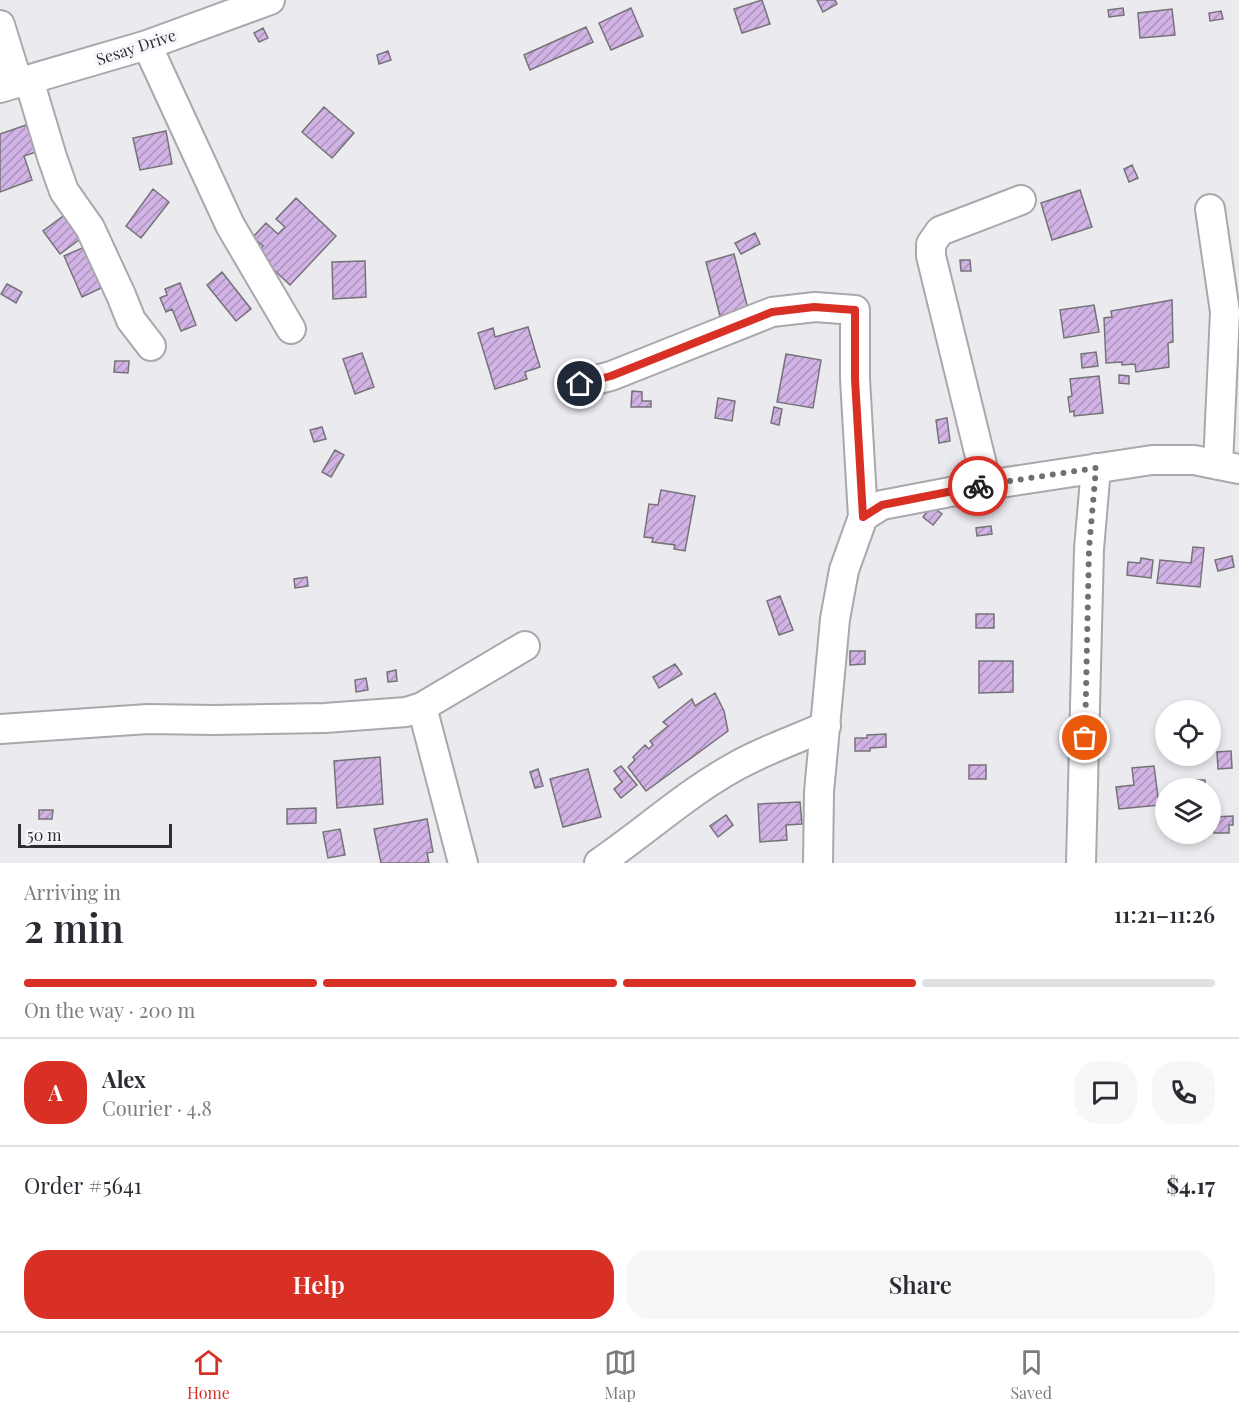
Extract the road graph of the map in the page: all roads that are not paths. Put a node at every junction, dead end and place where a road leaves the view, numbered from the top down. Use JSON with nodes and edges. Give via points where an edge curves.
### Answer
{"nodes":[{"id":1,"x":270,"y":0,"type":"edge"},
{"id":2,"x":0,"y":25,"type":"edge"},
{"id":3,"x":147,"y":45,"type":"junction"},
{"id":4,"x":16,"y":84,"type":"edge"},
{"id":5,"x":1021,"y":200,"type":"dead end"},
{"id":6,"x":1210,"y":209,"type":"dead end"},
{"id":7,"x":291,"y":329,"type":"dead end"},
{"id":8,"x":151,"y":346,"type":"dead end"},
{"id":9,"x":580,"y":384,"type":"dead end"},
{"id":10,"x":1228,"y":467,"type":"edge"},
{"id":11,"x":1096,"y":468,"type":"junction"},
{"id":12,"x":987,"y":484,"type":"junction"},
{"id":13,"x":863,"y":517,"type":"junction"},
{"id":14,"x":525,"y":646,"type":"dead end"},
{"id":15,"x":422,"y":707,"type":"junction"},
{"id":16,"x":826,"y":726,"type":"junction"},
{"id":17,"x":0,"y":729,"type":"edge"},
{"id":18,"x":463,"y":863,"type":"edge"},
{"id":19,"x":599,"y":863,"type":"edge"},
{"id":20,"x":818,"y":863,"type":"edge"},
{"id":21,"x":1081,"y":863,"type":"edge"}],
"edges":[{"from":1,"to":3,"type":"street","name":"Sesay Drive"},
{"from":2,"to":4,"type":"street"},
{"from":3,"to":4,"type":"street","name":"Sesay Drive"},
{"from":3,"to":7,"type":"street","via":[[230,225]]},
{"from":4,"to":8,"type":"street","via":[[64,191],[90,228],[131,321]]},
{"from":5,"to":12,"type":"street","via":[[940,231],[931,244]]},
{"from":6,"to":10,"type":"street","via":[[1225,312]]},
{"from":9,"to":13,"type":"street","via":[[611,376],[772,312],[814,307],[855,310]]},
{"from":10,"to":11,"type":"street","via":[[1194,460],[1152,460]]},
{"from":11,"to":12,"type":"street"},
{"from":11,"to":21,"type":"street","via":[[1089,549]]},
{"from":12,"to":13,"type":"street","via":[[882,505]]},
{"from":13,"to":16,"type":"street","via":[[844,570],[835,619]]},
{"from":14,"to":15,"type":"street"},
{"from":15,"to":17,"type":"street","via":[[406,712],[325,718],[148,719]]},
{"from":15,"to":18,"type":"street"},
{"from":16,"to":19,"type":"street","via":[[738,764]]},
{"from":16,"to":20,"type":"street","via":[[819,792]]}]}
